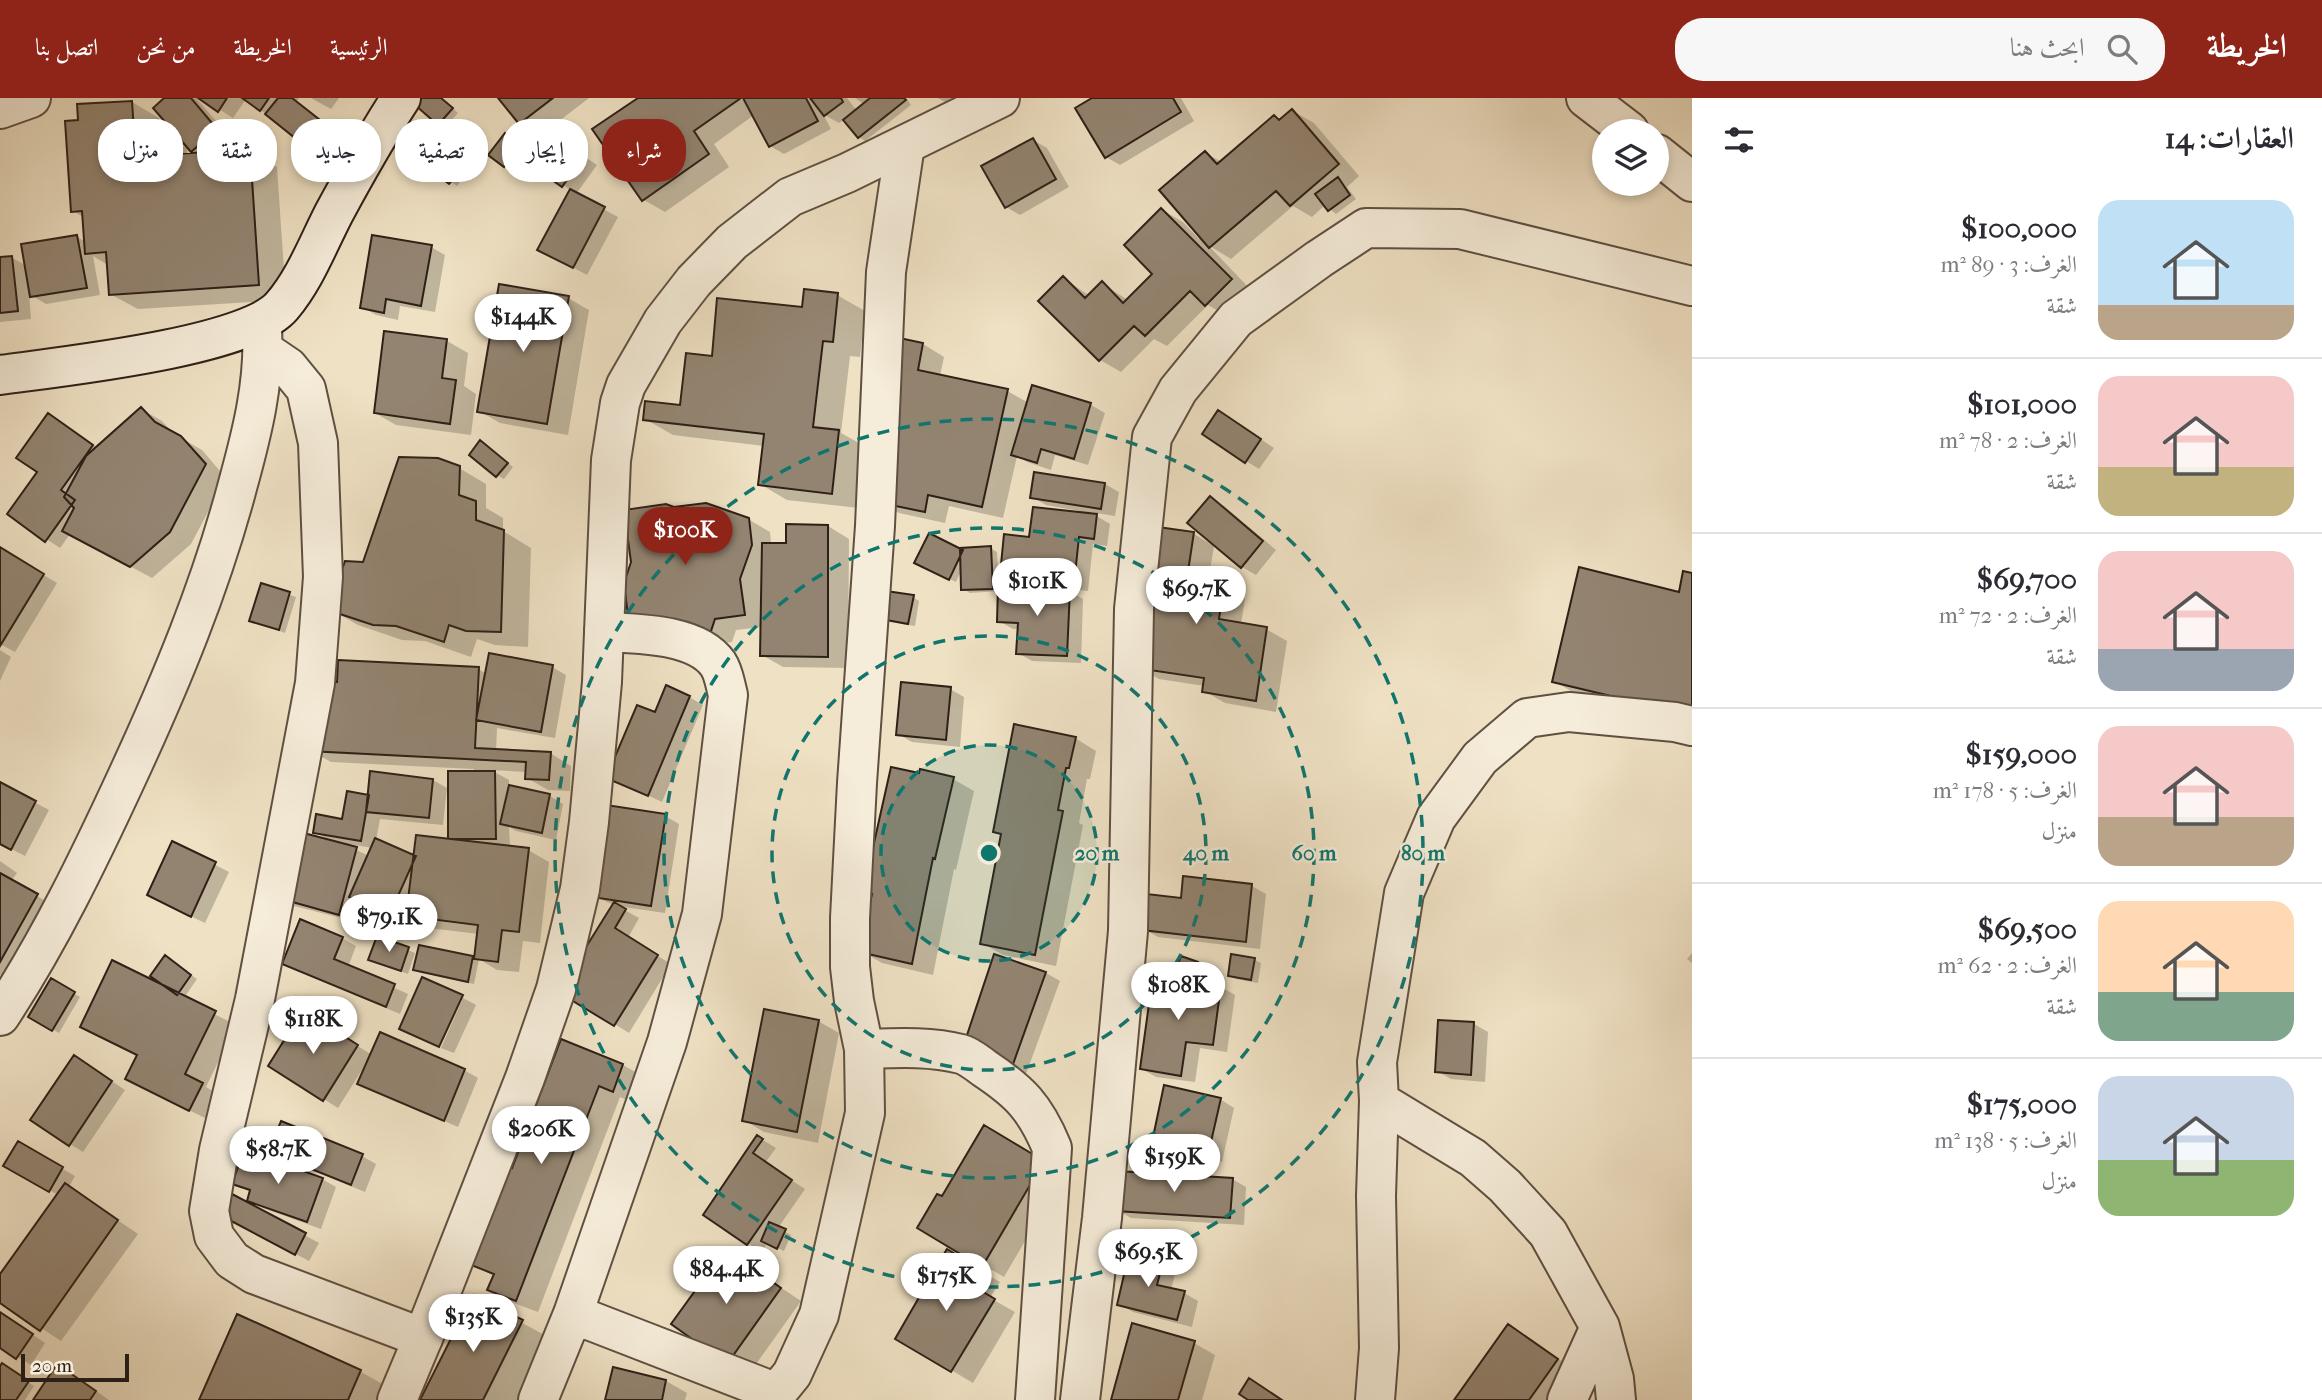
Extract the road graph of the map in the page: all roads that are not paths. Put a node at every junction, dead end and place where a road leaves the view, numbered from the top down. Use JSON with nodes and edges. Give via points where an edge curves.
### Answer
{"nodes":[{"id":1,"x":31,"y":98,"type":"edge"},
{"id":2,"x":401,"y":98,"type":"edge"},
{"id":3,"x":1000,"y":98,"type":"edge"},
{"id":4,"x":1586,"y":98,"type":"edge"},
{"id":5,"x":0,"y":109,"type":"edge"},
{"id":6,"x":1613,"y":119,"type":"edge"},
{"id":7,"x":905,"y":145,"type":"junction"},
{"id":8,"x":1669,"y":164,"type":"edge"},
{"id":9,"x":1692,"y":182,"type":"edge"},
{"id":10,"x":1692,"y":286,"type":"edge"},
{"id":11,"x":262,"y":336,"type":"junction"},
{"id":12,"x":0,"y":375,"type":"edge"},
{"id":13,"x":604,"y":632,"type":"junction"},
{"id":14,"x":1692,"y":726,"type":"edge"},
{"id":15,"x":0,"y":1016,"type":"edge"},
{"id":16,"x":864,"y":1049,"type":"junction"},
{"id":17,"x":1379,"y":1101,"type":"junction"},
{"id":18,"x":573,"y":1314,"type":"junction"},
{"id":19,"x":1600,"y":1327,"type":"junction"},
{"id":20,"x":423,"y":1338,"type":"junction"},
{"id":21,"x":774,"y":1396,"type":"edge"},
{"id":22,"x":397,"y":1400,"type":"edge"},
{"id":23,"x":538,"y":1400,"type":"edge"},
{"id":24,"x":1034,"y":1400,"type":"edge"},
{"id":25,"x":1080,"y":1400,"type":"edge"},
{"id":26,"x":1375,"y":1400,"type":"edge"},
{"id":27,"x":1567,"y":1400,"type":"edge"},
{"id":28,"x":1616,"y":1400,"type":"edge"}],
"edges":[{"from":1,"to":5,"type":"street"},
{"from":2,"to":11,"type":"street","via":[[302,277]]},
{"from":3,"to":7,"type":"street"},
{"from":4,"to":6,"type":"street"},
{"from":7,"to":13,"type":"street","via":[[790,197],[732,242],[663,321],[620,403],[611,460]]},
{"from":7,"to":16,"type":"street","via":[[886,272],[850,918],[850,967]]},
{"from":8,"to":9,"type":"street"},
{"from":10,"to":25,"type":"street","via":[[1460,229],[1366,228],[1236,319],[1165,413],[1152,437],[1133,609],[1128,931]]},
{"from":11,"to":12,"type":"street","via":[[231,334],[174,348]]},
{"from":11,"to":15,"type":"street","via":[[257,410],[225,531],[173,678],[94,850],[52,932]]},
{"from":11,"to":20,"type":"street","via":[[306,389],[318,443],[323,578],[315,683],[209,1211],[214,1236],[232,1260],[254,1274]]},
{"from":13,"to":18,"type":"street","via":[[647,635],[695,646],[718,664],[727,695],[702,914],[667,1042]]},
{"from":13,"to":20,"type":"street","via":[[586,849],[556,989]]},
{"from":14,"to":17,"type":"street","via":[[1569,712],[1527,718],[1480,758],[1436,818],[1404,893],[1377,1062]]},
{"from":16,"to":21,"type":"street","via":[[865,1113],[819,1315],[792,1374]]},
{"from":16,"to":24,"type":"street","via":[[926,1048],[964,1054],[1006,1083],[1042,1123],[1052,1148]]},
{"from":17,"to":19,"type":"street","via":[[1473,1158],[1505,1186],[1548,1233]]},
{"from":17,"to":26,"type":"street","via":[[1380,1348]]},
{"from":18,"to":21,"type":"street"},
{"from":18,"to":23,"type":"street"},
{"from":19,"to":27,"type":"street"},
{"from":19,"to":28,"type":"street"},
{"from":20,"to":22,"type":"street"}]}
